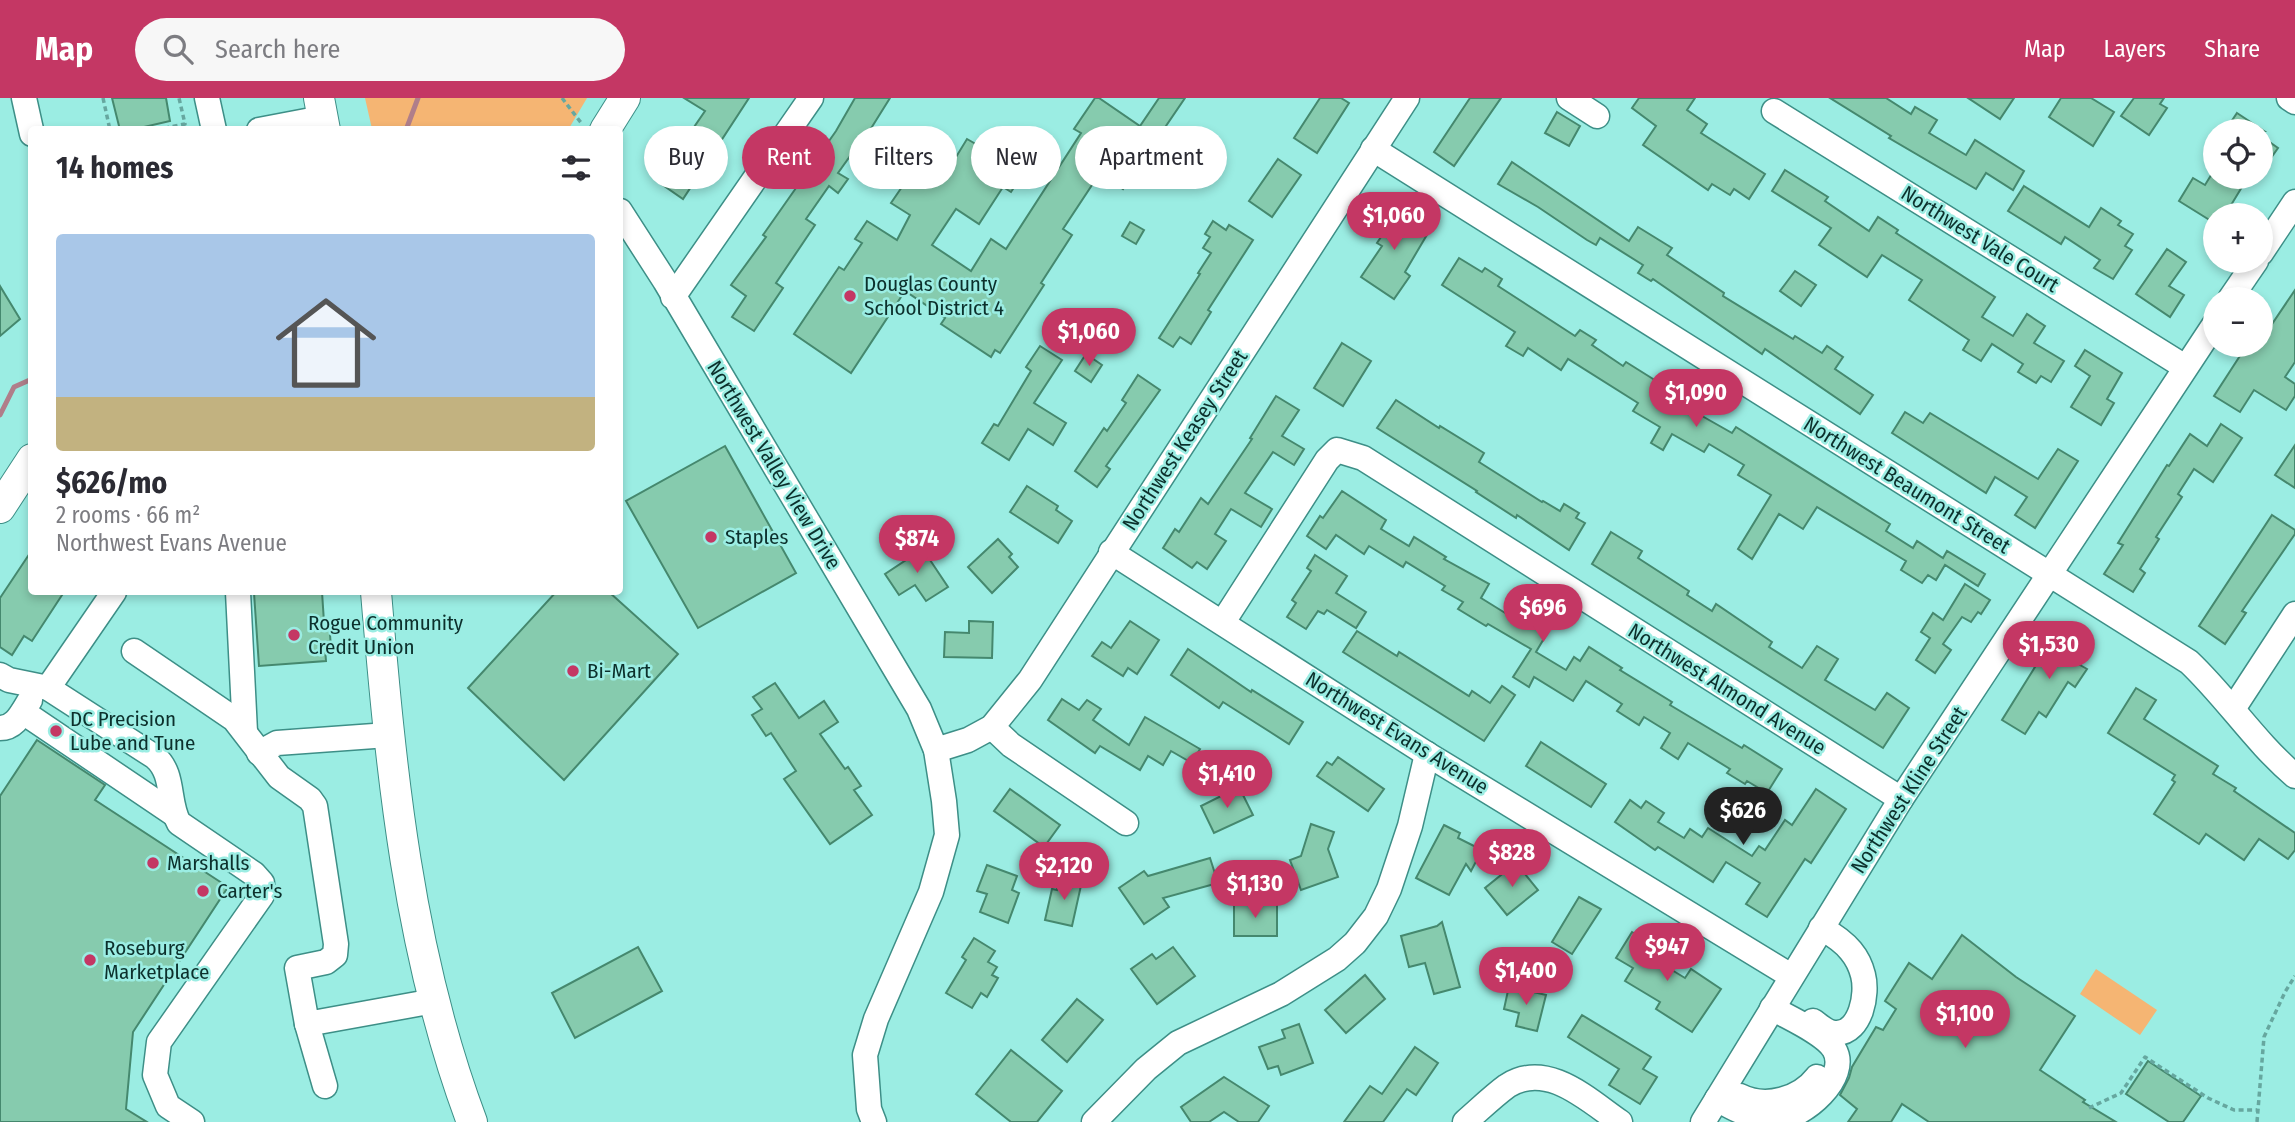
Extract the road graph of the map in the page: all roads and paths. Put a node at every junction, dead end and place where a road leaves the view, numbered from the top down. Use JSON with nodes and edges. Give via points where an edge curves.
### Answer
{"nodes":[{"id":1,"x":24,"y":98,"type":"edge"},
{"id":2,"x":103,"y":98,"type":"edge"},
{"id":3,"x":179,"y":98,"type":"edge"},
{"id":4,"x":207,"y":98,"type":"edge"},
{"id":5,"x":562,"y":98,"type":"edge"},
{"id":6,"x":625,"y":98,"type":"edge"},
{"id":7,"x":811,"y":98,"type":"edge"},
{"id":8,"x":1407,"y":98,"type":"edge"},
{"id":9,"x":1569,"y":98,"type":"edge"},
{"id":10,"x":2289,"y":98,"type":"edge"},
{"id":11,"x":2295,"y":102,"type":"edge"},
{"id":12,"x":1774,"y":111,"type":"dead end"},
{"id":13,"x":322,"y":115,"type":"edge"},
{"id":14,"x":1597,"y":116,"type":"dead end"},
{"id":15,"x":30,"y":126,"type":"edge"},
{"id":16,"x":109,"y":126,"type":"edge"},
{"id":17,"x":175,"y":126,"type":"edge"},
{"id":18,"x":213,"y":126,"type":"edge"},
{"id":19,"x":276,"y":126,"type":"edge"},
{"id":20,"x":583,"y":126,"type":"edge"},
{"id":21,"x":608,"y":126,"type":"edge"},
{"id":22,"x":1373,"y":149,"type":"junction"},
{"id":23,"x":2295,"y":202,"type":"edge"},
{"id":24,"x":623,"y":216,"type":"edge"},
{"id":25,"x":2273,"y":235,"type":"edge"},
{"id":26,"x":673,"y":297,"type":"junction"},
{"id":27,"x":2203,"y":341,"type":"edge"},
{"id":28,"x":2185,"y":367,"type":"junction"},
{"id":29,"x":28,"y":465,"type":"edge"},
{"id":30,"x":0,"y":508,"type":"edge"},
{"id":31,"x":1111,"y":552,"type":"junction"},
{"id":32,"x":2050,"y":574,"type":"junction"},
{"id":33,"x":112,"y":595,"type":"edge"},
{"id":34,"x":238,"y":595,"type":"edge"},
{"id":35,"x":376,"y":595,"type":"edge"},
{"id":36,"x":2295,"y":614,"type":"edge"},
{"id":37,"x":1223,"y":622,"type":"junction"},
{"id":38,"x":134,"y":651,"type":"dead end"},
{"id":39,"x":0,"y":675,"type":"edge"},
{"id":40,"x":43,"y":687,"type":"junction"},
{"id":41,"x":2232,"y":709,"type":"junction"},
{"id":42,"x":23,"y":712,"type":"junction"},
{"id":43,"x":992,"y":727,"type":"junction"},
{"id":44,"x":0,"y":728,"type":"edge"},
{"id":45,"x":245,"y":732,"type":"junction"},
{"id":46,"x":388,"y":735,"type":"junction"},
{"id":47,"x":936,"y":750,"type":"junction"},
{"id":48,"x":259,"y":753,"type":"junction"},
{"id":49,"x":1427,"y":754,"type":"junction"},
{"id":50,"x":2295,"y":776,"type":"edge"},
{"id":51,"x":1901,"y":799,"type":"junction"},
{"id":52,"x":174,"y":814,"type":"junction"},
{"id":53,"x":1126,"y":823,"type":"dead end"},
{"id":54,"x":1824,"y":923,"type":"junction"},
{"id":55,"x":1791,"y":976,"type":"junction"},
{"id":56,"x":2295,"y":976,"type":"edge"},
{"id":57,"x":434,"y":1001,"type":"junction"},
{"id":58,"x":1772,"y":1008,"type":"junction"},
{"id":59,"x":307,"y":1024,"type":"junction"},
{"id":60,"x":1827,"y":1042,"type":"junction"},
{"id":61,"x":325,"y":1086,"type":"dead end"},
{"id":62,"x":1721,"y":1093,"type":"junction"},
{"id":63,"x":2089,"y":1108,"type":"dead end"},
{"id":64,"x":2257,"y":1110,"type":"junction"},
{"id":65,"x":192,"y":1122,"type":"edge"},
{"id":66,"x":472,"y":1122,"type":"edge"},
{"id":67,"x":874,"y":1122,"type":"edge"},
{"id":68,"x":1094,"y":1122,"type":"edge"},
{"id":69,"x":1465,"y":1122,"type":"edge"},
{"id":70,"x":1620,"y":1122,"type":"edge"},
{"id":71,"x":1703,"y":1122,"type":"edge"},
{"id":72,"x":2257,"y":1122,"type":"edge"}],
"edges":[{"from":1,"to":15,"type":"street"},
{"from":2,"to":16,"type":"path"},
{"from":3,"to":17,"type":"path","via":[[185,124]]},
{"from":4,"to":18,"type":"street"},
{"from":5,"to":20,"type":"path"},
{"from":6,"to":21,"type":"main road"},
{"from":7,"to":26,"type":"street"},
{"from":8,"to":22,"type":"street","name":"Northwest Keasey Street"},
{"from":9,"to":14,"type":"street"},
{"from":10,"to":11,"type":"street"},
{"from":12,"to":28,"type":"street","name":"Northwest Vale Court"},
{"from":13,"to":19,"type":"street"},
{"from":22,"to":31,"type":"street","name":"Northwest Keasey Street"},
{"from":22,"to":32,"type":"street","name":"Northwest Beaumont Street"},
{"from":23,"to":25,"type":"street"},
{"from":24,"to":26,"type":"street","name":"Northwest Valley View Drive"},
{"from":26,"to":47,"type":"street","name":"Northwest Valley View Drive","via":[[919,709]]},
{"from":27,"to":28,"type":"street","name":"Northwest Kline Street"},
{"from":28,"to":32,"type":"street","name":"Northwest Kline Street"},
{"from":29,"to":30,"type":"main road"},
{"from":31,"to":37,"type":"street","name":"Northwest Evans Avenue"},
{"from":31,"to":43,"type":"street","name":"Northwest Keasey Street","via":[[1030,680]]},
{"from":32,"to":41,"type":"street","name":"Northwest Beaumont Street","via":[[2189,662]]},
{"from":32,"to":51,"type":"street","name":"Northwest Kline Street"},
{"from":33,"to":40,"type":"street"},
{"from":34,"to":45,"type":"street"},
{"from":35,"to":46,"type":"main road"},
{"from":36,"to":41,"type":"street"},
{"from":37,"to":49,"type":"street","name":"Northwest Evans Avenue"},
{"from":37,"to":51,"type":"street","name":"Northwest Almond Avenue","via":[[1320,469],[1337,450],[1363,458]]},
{"from":38,"to":45,"type":"street","via":[[212,702]]},
{"from":39,"to":40,"type":"street"},
{"from":40,"to":42,"type":"street"},
{"from":40,"to":52,"type":"street","via":[[163,764]]},
{"from":41,"to":50,"type":"street","name":"Northwest Beaumont Street"},
{"from":42,"to":44,"type":"street","via":[[14,725]]},
{"from":42,"to":52,"type":"street"},
{"from":43,"to":47,"type":"street","name":"Northwest Keasey Street"},
{"from":43,"to":53,"type":"street"},
{"from":45,"to":48,"type":"street"},
{"from":46,"to":48,"type":"street","via":[[276,743]]},
{"from":46,"to":57,"type":"main road","via":[[416,927]]},
{"from":47,"to":67,"type":"street","name":"Northwest Valley View Drive","via":[[947,835],[931,892],[865,1055]]},
{"from":48,"to":59,"type":"street","via":[[279,777],[310,799],[322,844],[336,944],[335,955],[326,962],[297,968]]},
{"from":49,"to":55,"type":"street","name":"Northwest Evans Avenue"},
{"from":49,"to":68,"type":"street","via":[[1389,889],[1355,943],[1280,994],[1178,1043]]},
{"from":51,"to":54,"type":"street","name":"Northwest Kline Street"},
{"from":52,"to":65,"type":"street","via":[[262,883],[262,895],[159,1042],[155,1076],[169,1106]]},
{"from":54,"to":55,"type":"street","name":"Northwest Kline Street"},
{"from":54,"to":58,"type":"street","via":[[1852,951],[1863,973],[1863,1005],[1854,1023],[1834,1034]]},
{"from":54,"to":60,"type":"street","via":[[1856,938],[1877,974],[1878,988],[1871,1017],[1859,1038],[1842,1044]]},
{"from":55,"to":58,"type":"street","name":"Northwest Kline Street"},
{"from":56,"to":64,"type":"path","via":[[2264,1037]]},
{"from":57,"to":59,"type":"street"},
{"from":57,"to":66,"type":"main road"},
{"from":58,"to":60,"type":"street"},
{"from":58,"to":62,"type":"street","name":"Northwest Kline Street"},
{"from":58,"to":62,"type":"street","via":[[1823,1058],[1819,1074],[1803,1091],[1768,1102]]},
{"from":59,"to":61,"type":"street"},
{"from":60,"to":62,"type":"street","via":[[1836,1052],[1837,1071],[1823,1093],[1791,1116],[1748,1115]]},
{"from":62,"to":71,"type":"street","name":"Northwest Kline Street"},
{"from":63,"to":64,"type":"path","via":[[2121,1093],[2145,1057],[2234,1111]]},
{"from":64,"to":72,"type":"path"},
{"from":69,"to":70,"type":"street","via":[[1510,1085],[1527,1077],[1558,1080]]}]}
